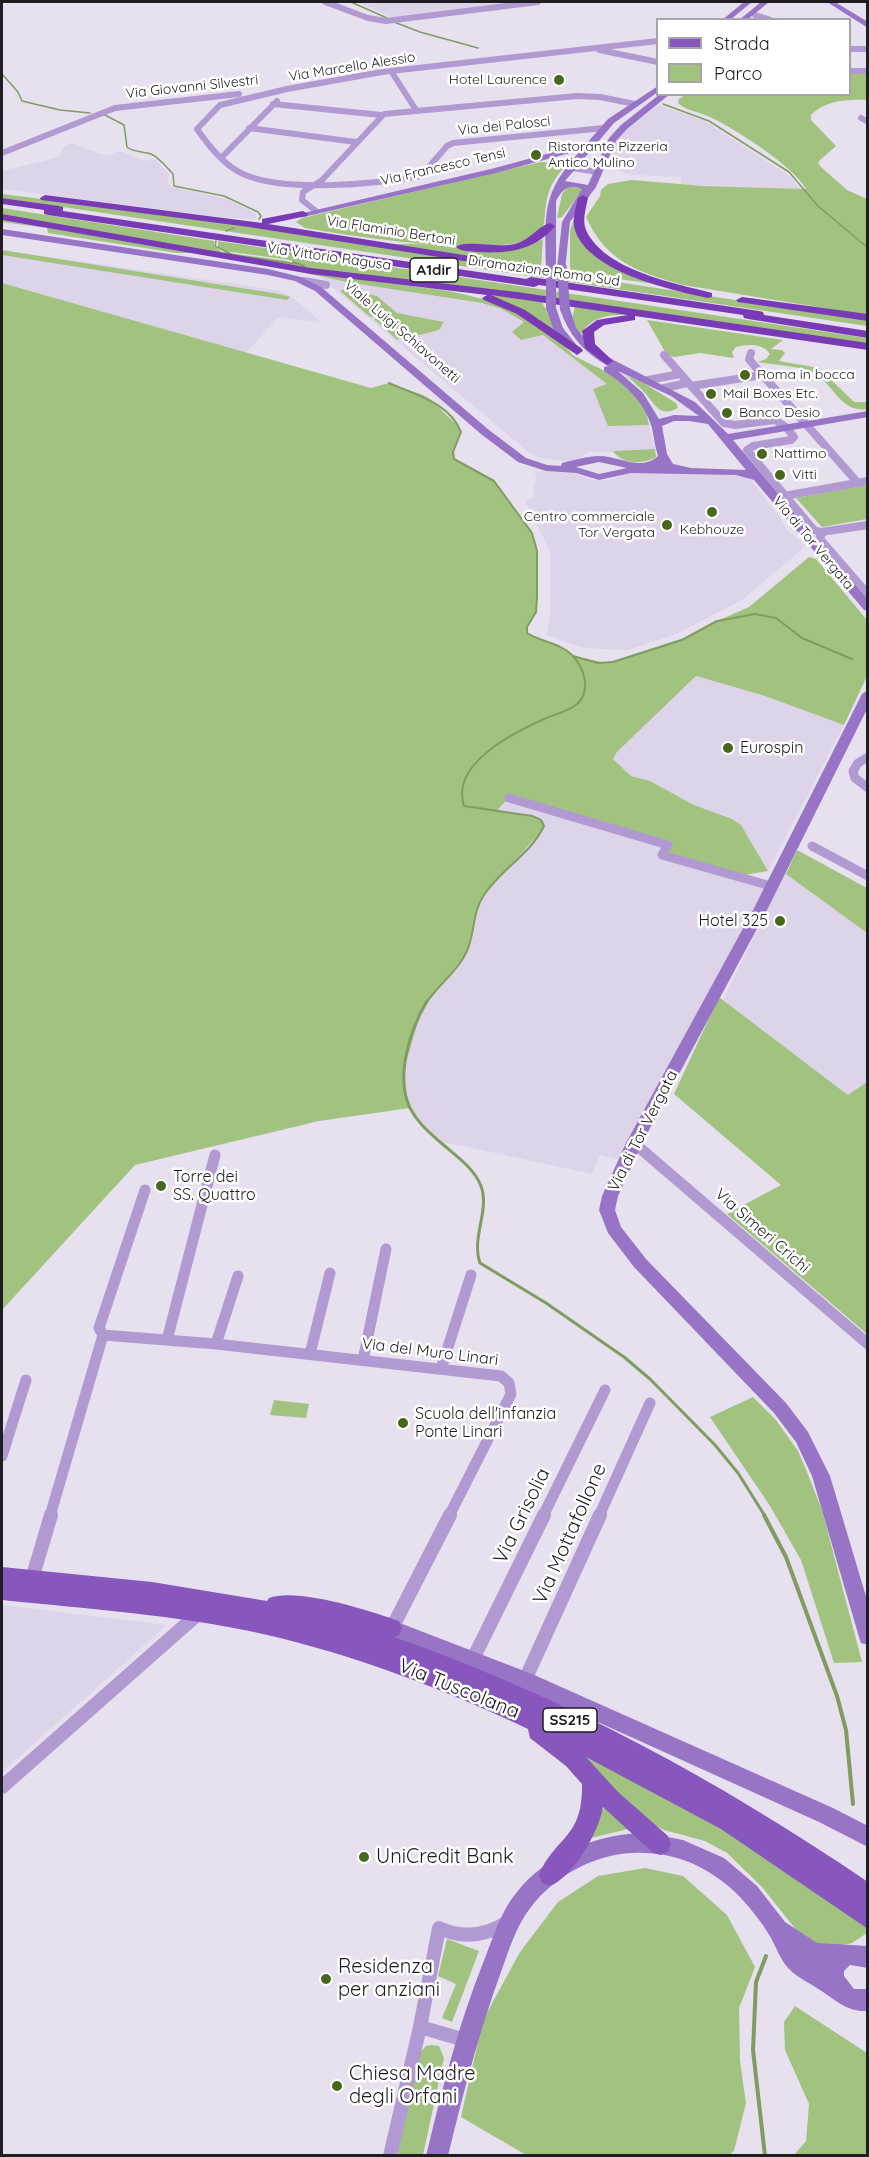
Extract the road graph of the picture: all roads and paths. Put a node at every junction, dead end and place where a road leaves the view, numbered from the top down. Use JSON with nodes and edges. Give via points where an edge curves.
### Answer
{"nodes":[{"id":1,"x":325,"y":2,"type":"edge"},
{"id":2,"x":538,"y":2,"type":"edge"},
{"id":3,"x":748,"y":2,"type":"edge"},
{"id":4,"x":756,"y":2,"type":"edge"},
{"id":5,"x":765,"y":2,"type":"edge"},
{"id":6,"x":771,"y":2,"type":"edge"},
{"id":7,"x":831,"y":2,"type":"edge"},
{"id":8,"x":752,"y":17,"type":"edge"},
{"id":9,"x":728,"y":18,"type":"edge"},
{"id":10,"x":736,"y":18,"type":"edge"},
{"id":11,"x":745,"y":18,"type":"edge"},
{"id":12,"x":867,"y":26,"type":"edge"},
{"id":13,"x":656,"y":41,"type":"edge"},
{"id":14,"x":589,"y":48,"type":"junction"},
{"id":15,"x":851,"y":49,"type":"edge"},
{"id":16,"x":867,"y":49,"type":"edge"},
{"id":17,"x":656,"y":62,"type":"edge"},
{"id":18,"x":391,"y":71,"type":"junction"},
{"id":19,"x":851,"y":71,"type":"edge"},
{"id":20,"x":867,"y":71,"type":"edge"},
{"id":21,"x":287,"y":89,"type":"junction"},
{"id":22,"x":656,"y":89,"type":"edge"},
{"id":23,"x":656,"y":95,"type":"edge"},
{"id":24,"x":664,"y":96,"type":"edge"},
{"id":25,"x":635,"y":104,"type":"junction"},
{"id":26,"x":273,"y":105,"type":"junction"},
{"id":27,"x":416,"y":110,"type":"junction"},
{"id":28,"x":381,"y":115,"type":"junction"},
{"id":29,"x":249,"y":128,"type":"junction"},
{"id":30,"x":604,"y":128,"type":"junction"},
{"id":31,"x":356,"y":142,"type":"junction"},
{"id":32,"x":589,"y":146,"type":"junction"},
{"id":33,"x":2,"y":153,"type":"edge"},
{"id":34,"x":222,"y":157,"type":"junction"},
{"id":35,"x":530,"y":161,"type":"junction"},
{"id":36,"x":571,"y":169,"type":"junction"},
{"id":37,"x":598,"y":172,"type":"junction"},
{"id":38,"x":312,"y":185,"type":"junction"},
{"id":39,"x":557,"y":191,"type":"junction"},
{"id":40,"x":2,"y":192,"type":"edge"},
{"id":41,"x":584,"y":196,"type":"junction"},
{"id":42,"x":2,"y":203,"type":"edge"},
{"id":43,"x":316,"y":211,"type":"junction"},
{"id":44,"x":303,"y":214,"type":"junction"},
{"id":45,"x":2,"y":217,"type":"edge"},
{"id":46,"x":231,"y":221,"type":"junction"},
{"id":47,"x":550,"y":226,"type":"junction"},
{"id":48,"x":2,"y":231,"type":"edge"},
{"id":49,"x":309,"y":233,"type":"junction"},
{"id":50,"x":325,"y":236,"type":"junction"},
{"id":51,"x":304,"y":281,"type":"junction"},
{"id":52,"x":413,"y":283,"type":"junction"},
{"id":53,"x":326,"y":285,"type":"junction"},
{"id":54,"x":708,"y":295,"type":"junction"},
{"id":55,"x":867,"y":318,"type":"edge"},
{"id":56,"x":722,"y":325,"type":"junction"},
{"id":57,"x":867,"y":332,"type":"edge"},
{"id":58,"x":867,"y":347,"type":"edge"},
{"id":59,"x":577,"y":351,"type":"junction"},
{"id":60,"x":751,"y":353,"type":"dead end"},
{"id":61,"x":664,"y":356,"type":"dead end"},
{"id":62,"x":607,"y":361,"type":"junction"},
{"id":63,"x":680,"y":374,"type":"junction"},
{"id":64,"x":763,"y":375,"type":"junction"},
{"id":65,"x":648,"y":380,"type":"junction"},
{"id":66,"x":689,"y":385,"type":"junction"},
{"id":67,"x":664,"y":388,"type":"junction"},
{"id":68,"x":682,"y":399,"type":"junction"},
{"id":69,"x":649,"y":409,"type":"junction"},
{"id":70,"x":867,"y":414,"type":"edge"},
{"id":71,"x":709,"y":421,"type":"junction"},
{"id":72,"x":807,"y":424,"type":"junction"},
{"id":73,"x":656,"y":426,"type":"junction"},
{"id":74,"x":786,"y":428,"type":"junction"},
{"id":75,"x":724,"y":438,"type":"junction"},
{"id":76,"x":739,"y":455,"type":"junction"},
{"id":77,"x":663,"y":457,"type":"junction"},
{"id":78,"x":585,"y":467,"type":"junction"},
{"id":79,"x":683,"y":470,"type":"junction"},
{"id":80,"x":725,"y":470,"type":"junction"},
{"id":81,"x":758,"y":478,"type":"junction"},
{"id":82,"x":867,"y":481,"type":"edge"},
{"id":83,"x":858,"y":483,"type":"junction"},
{"id":84,"x":784,"y":496,"type":"junction"},
{"id":85,"x":867,"y":525,"type":"edge"},
{"id":86,"x":813,"y":530,"type":"junction"},
{"id":87,"x":867,"y":595,"type":"edge"},
{"id":88,"x":867,"y":608,"type":"edge"},
{"id":89,"x":867,"y":694,"type":"edge"},
{"id":90,"x":867,"y":757,"type":"edge"},
{"id":91,"x":867,"y":788,"type":"edge"},
{"id":92,"x":509,"y":798,"type":"dead end"},
{"id":93,"x":812,"y":846,"type":"dead end"},
{"id":94,"x":867,"y":876,"type":"edge"},
{"id":95,"x":771,"y":886,"type":"junction"},
{"id":96,"x":634,"y":1143,"type":"junction"},
{"id":97,"x":215,"y":1155,"type":"dead end"},
{"id":98,"x":145,"y":1190,"type":"dead end"},
{"id":99,"x":386,"y":1249,"type":"dead end"},
{"id":100,"x":330,"y":1273,"type":"dead end"},
{"id":101,"x":471,"y":1275,"type":"dead end"},
{"id":102,"x":238,"y":1276,"type":"dead end"},
{"id":103,"x":103,"y":1335,"type":"junction"},
{"id":104,"x":166,"y":1340,"type":"junction"},
{"id":105,"x":216,"y":1344,"type":"junction"},
{"id":106,"x":867,"y":1344,"type":"edge"},
{"id":107,"x":310,"y":1354,"type":"junction"},
{"id":108,"x":363,"y":1360,"type":"junction"},
{"id":109,"x":441,"y":1369,"type":"junction"},
{"id":110,"x":26,"y":1380,"type":"dead end"},
{"id":111,"x":605,"y":1390,"type":"dead end"},
{"id":112,"x":650,"y":1403,"type":"dead end"},
{"id":113,"x":2,"y":1456,"type":"edge"},
{"id":114,"x":2,"y":1576,"type":"edge"},
{"id":115,"x":32,"y":1579,"type":"junction"},
{"id":116,"x":2,"y":1591,"type":"edge"},
{"id":117,"x":244,"y":1606,"type":"junction"},
{"id":118,"x":199,"y":1613,"type":"junction"},
{"id":119,"x":392,"y":1628,"type":"junction"},
{"id":120,"x":867,"y":1637,"type":"edge"},
{"id":121,"x":473,"y":1659,"type":"junction"},
{"id":122,"x":525,"y":1680,"type":"junction"},
{"id":123,"x":504,"y":1706,"type":"junction"},
{"id":124,"x":594,"y":1781,"type":"junction"},
{"id":125,"x":2,"y":1787,"type":"edge"},
{"id":126,"x":864,"y":1832,"type":"edge"},
{"id":127,"x":660,"y":1844,"type":"junction"},
{"id":128,"x":550,"y":1875,"type":"junction"},
{"id":129,"x":864,"y":1908,"type":"edge"},
{"id":130,"x":510,"y":1920,"type":"junction"},
{"id":131,"x":777,"y":1928,"type":"junction"},
{"id":132,"x":858,"y":1953,"type":"edge"},
{"id":133,"x":857,"y":2000,"type":"edge"},
{"id":134,"x":420,"y":2027,"type":"junction"},
{"id":135,"x":465,"y":2040,"type":"junction"},
{"id":136,"x":390,"y":2156,"type":"edge"},
{"id":137,"x":436,"y":2156,"type":"edge"}],
"edges":[{"from":1,"to":2,"type":"street","via":[[384,21]]},
{"from":3,"to":9,"type":"main road"},
{"from":4,"to":10,"type":"main road"},
{"from":5,"to":11,"type":"main road"},
{"from":6,"to":8,"type":"main road"},
{"from":7,"to":12,"type":"main road"},
{"from":13,"to":14,"type":"street","name":"Via Marcello Alessio"},
{"from":14,"to":17,"type":"street"},
{"from":14,"to":18,"type":"street","name":"Via Marcello Alessio"},
{"from":15,"to":16,"type":"street"},
{"from":18,"to":21,"type":"street","name":"Via Marcello Alessio"},
{"from":18,"to":27,"type":"street"},
{"from":19,"to":20,"type":"street"},
{"from":21,"to":26,"type":"street"},
{"from":21,"to":33,"type":"street","name":"Via Giovanni Silvestri","via":[[109,109]]},
{"from":21,"to":34,"type":"street","name":"Via Marcello Alessio","via":[[220,105],[207,116],[198,130]]},
{"from":22,"to":25,"type":"main road"},
{"from":23,"to":36,"type":"main road","via":[[618,123],[593,153]]},
{"from":24,"to":37,"type":"main road","name":"Via di Tor Vergata","via":[[617,134]]},
{"from":25,"to":27,"type":"street","via":[[588,96]]},
{"from":25,"to":30,"type":"main road"},
{"from":26,"to":28,"type":"street"},
{"from":26,"to":29,"type":"street"},
{"from":27,"to":28,"type":"street"},
{"from":28,"to":31,"type":"street"},
{"from":29,"to":31,"type":"street"},
{"from":29,"to":34,"type":"street"},
{"from":30,"to":32,"type":"main road"},
{"from":30,"to":38,"type":"street","name":"Via dei Palosci","via":[[453,143],[421,176]]},
{"from":31,"to":38,"type":"street","via":[[322,180]]},
{"from":32,"to":35,"type":"main road","name":"Via Francesco Tensi"},
{"from":32,"to":36,"type":"main road"},
{"from":34,"to":38,"type":"street","name":"Via Marcello Alessio","via":[[245,176]]},
{"from":35,"to":36,"type":"main road","via":[[557,162]]},
{"from":35,"to":43,"type":"main road","name":"Via Francesco Tensi"},
{"from":36,"to":37,"type":"street"},
{"from":36,"to":39,"type":"main road"},
{"from":37,"to":41,"type":"main road","name":"Via di Tor Vergata"},
{"from":38,"to":43,"type":"street","via":[[301,198]]},
{"from":39,"to":41,"type":"main road","via":[[565,185],[578,184],[587,188]]},
{"from":39,"to":47,"type":"main road"},
{"from":40,"to":46,"type":"highway"},
{"from":41,"to":54,"type":"highway","via":[[580,226],[585,239],[596,250],[648,278]]},
{"from":41,"to":62,"type":"main road","name":"Via di Tor Vergata","bridge":true,"via":[[565,227],[565,309],[580,342]]},
{"from":42,"to":57,"type":"highway","name":"Diramazione Roma Sud","number":"A1dir"},
{"from":43,"to":44,"type":"main road","name":"Via Francesco Tensi"},
{"from":44,"to":46,"type":"highway","via":[[262,222]]},
{"from":44,"to":49,"type":"highway","via":[[295,225]]},
{"from":45,"to":52,"type":"highway","name":"Via Vittorio Ragusa","via":[[270,264]]},
{"from":46,"to":49,"type":"highway","name":"Via Flaminio Bertoni"},
{"from":47,"to":50,"type":"highway","via":[[531,243],[498,249]]},
{"from":47,"to":59,"type":"main road","bridge":true,"via":[[551,308],[558,328]]},
{"from":48,"to":51,"type":"main road","name":"Viale Luigi Schiavonetti"},
{"from":48,"to":53,"type":"main road","name":"Viale Luigi Schiavonetti","via":[[280,271]]},
{"from":49,"to":50,"type":"highway","name":"Via Flaminio Bertoni"},
{"from":50,"to":54,"type":"highway","name":"Via Flaminio Bertoni"},
{"from":51,"to":53,"type":"street"},
{"from":51,"to":78,"type":"main road","name":"Viale Luigi Schiavonetti","via":[[515,457],[541,467]]},
{"from":52,"to":56,"type":"highway","name":"Via Vittorio Ragusa"},
{"from":52,"to":59,"type":"highway","via":[[508,305]]},
{"from":53,"to":78,"type":"main road","name":"Viale Luigi Schiavonetti","via":[[522,455],[536,461]]},
{"from":54,"to":55,"type":"highway","name":"Via Flaminio Bertoni"},
{"from":56,"to":58,"type":"highway","name":"Via Vittorio Ragusa"},
{"from":56,"to":62,"type":"highway","via":[[632,318],[608,320],[593,326],[587,334],[590,346]]},
{"from":59,"to":69,"type":"main road","via":[[622,379]]},
{"from":60,"to":64,"type":"street","via":[[750,360]]},
{"from":61,"to":63,"type":"street"},
{"from":62,"to":65,"type":"main road","name":"Via di Tor Vergata"},
{"from":63,"to":65,"type":"street"},
{"from":63,"to":66,"type":"street"},
{"from":64,"to":66,"type":"street"},
{"from":64,"to":72,"type":"street"},
{"from":65,"to":67,"type":"main road","name":"Via di Tor Vergata"},
{"from":66,"to":67,"type":"street"},
{"from":66,"to":74,"type":"street","via":[[730,425],[775,420]]},
{"from":67,"to":68,"type":"main road","name":"Via di Tor Vergata"},
{"from":68,"to":69,"type":"main road","via":[[684,409],[675,414]]},
{"from":68,"to":71,"type":"main road","name":"Via di Tor Vergata"},
{"from":69,"to":73,"type":"main road"},
{"from":70,"to":72,"type":"main road"},
{"from":71,"to":73,"type":"main road","via":[[673,419]]},
{"from":71,"to":75,"type":"main road","name":"Via di Tor Vergata"},
{"from":72,"to":74,"type":"main road"},
{"from":72,"to":83,"type":"street"},
{"from":73,"to":77,"type":"main road"},
{"from":74,"to":75,"type":"main road"},
{"from":74,"to":84,"type":"street","name":"Via di Tor Vergata","via":[[793,435],[791,440],[749,447],[748,452]]},
{"from":75,"to":76,"type":"main road","name":"Via di Tor Vergata"},
{"from":76,"to":80,"type":"main road","via":[[736,465]]},
{"from":76,"to":81,"type":"main road","name":"Via di Tor Vergata"},
{"from":77,"to":78,"type":"main road","name":"Viale Luigi Schiavonetti","via":[[656,464],[644,466],[602,459]]},
{"from":77,"to":79,"type":"main road","via":[[669,466]]},
{"from":78,"to":79,"type":"main road","name":"Viale Luigi Schiavonetti","via":[[599,477],[631,470]]},
{"from":79,"to":80,"type":"main road"},
{"from":80,"to":81,"type":"main road"},
{"from":81,"to":86,"type":"main road","name":"Via di Tor Vergata"},
{"from":82,"to":83,"type":"street"},
{"from":83,"to":84,"type":"street"},
{"from":84,"to":86,"type":"street","name":"Via di Tor Vergata"},
{"from":85,"to":86,"type":"street"},
{"from":86,"to":87,"type":"street","name":"Via di Tor Vergata"},
{"from":86,"to":88,"type":"main road","name":"Via di Tor Vergata"},
{"from":89,"to":95,"type":"main road","name":"Via di Tor Vergata"},
{"from":90,"to":91,"type":"street","via":[[853,771]]},
{"from":92,"to":95,"type":"street","via":[[668,845],[662,855]]},
{"from":93,"to":94,"type":"street"},
{"from":95,"to":96,"type":"main road","name":"Via di Tor Vergata"},
{"from":96,"to":106,"type":"street","name":"Via Simeri Crichi"},
{"from":96,"to":120,"type":"main road","name":"Via di Tor Vergata","via":[[608,1200],[611,1223],[640,1263],[780,1408],[802,1437],[826,1490]]},
{"from":97,"to":104,"type":"street"},
{"from":98,"to":103,"type":"street","via":[[99,1328]]},
{"from":99,"to":108,"type":"street"},
{"from":100,"to":107,"type":"street"},
{"from":101,"to":109,"type":"street"},
{"from":102,"to":105,"type":"street"},
{"from":103,"to":104,"type":"street","name":"Via del Muro Linari"},
{"from":103,"to":115,"type":"street"},
{"from":104,"to":105,"type":"street","name":"Via del Muro Linari"},
{"from":105,"to":107,"type":"street","name":"Via del Muro Linari"},
{"from":107,"to":108,"type":"street","name":"Via del Muro Linari"},
{"from":108,"to":109,"type":"street","name":"Via del Muro Linari"},
{"from":109,"to":119,"type":"street","name":"Via del Muro Linari","via":[[501,1376],[509,1383],[511,1394]]},
{"from":110,"to":113,"type":"street"},
{"from":111,"to":121,"type":"street","name":"Via Grisolia"},
{"from":112,"to":122,"type":"street","name":"Via Mottafollone"},
{"from":114,"to":115,"type":"main road","name":"Via Tuscolana","number":"SS215"},
{"from":115,"to":117,"type":"main road","name":"Via Tuscolana","number":"SS215"},
{"from":116,"to":118,"type":"main road","name":"Via Tuscolana","number":"SS215"},
{"from":117,"to":119,"type":"main road","via":[[303,1606]]},
{"from":117,"to":129,"type":"main road","name":"Via Tuscolana","number":"SS215","via":[[299,1617],[396,1646],[540,1705],[708,1791],[796,1845]]},
{"from":118,"to":123,"type":"main road","name":"Via Tuscolana","number":"SS215","via":[[340,1645]]},
{"from":118,"to":125,"type":"street"},
{"from":119,"to":121,"type":"main road","name":"Via Tuscolana"},
{"from":121,"to":122,"type":"main road","name":"Via Tuscolana"},
{"from":122,"to":126,"type":"main road","name":"Via Tuscolana"},
{"from":123,"to":124,"type":"main road","via":[[566,1751]]},
{"from":123,"to":129,"type":"main road","name":"Via Tuscolana","number":"SS215","via":[[680,1794]]},
{"from":124,"to":127,"type":"main road"},
{"from":124,"to":128,"type":"main road","via":[[595,1805],[589,1824]]},
{"from":127,"to":128,"type":"main road","via":[[602,1848]]},
{"from":127,"to":131,"type":"main road","via":[[720,1867],[756,1900]]},
{"from":128,"to":130,"type":"main road","via":[[532,1889]]},
{"from":130,"to":134,"type":"street","via":[[496,1929],[473,1935],[457,1935],[439,1928]]},
{"from":130,"to":135,"type":"main road"},
{"from":131,"to":132,"type":"main road","via":[[814,1954],[830,1957]]},
{"from":131,"to":133,"type":"main road","via":[[797,1962]]},
{"from":132,"to":133,"type":"main road","via":[[834,1965],[832,1971],[834,1984]]},
{"from":134,"to":135,"type":"street"},
{"from":134,"to":136,"type":"street"},
{"from":135,"to":137,"type":"main road"}]}
